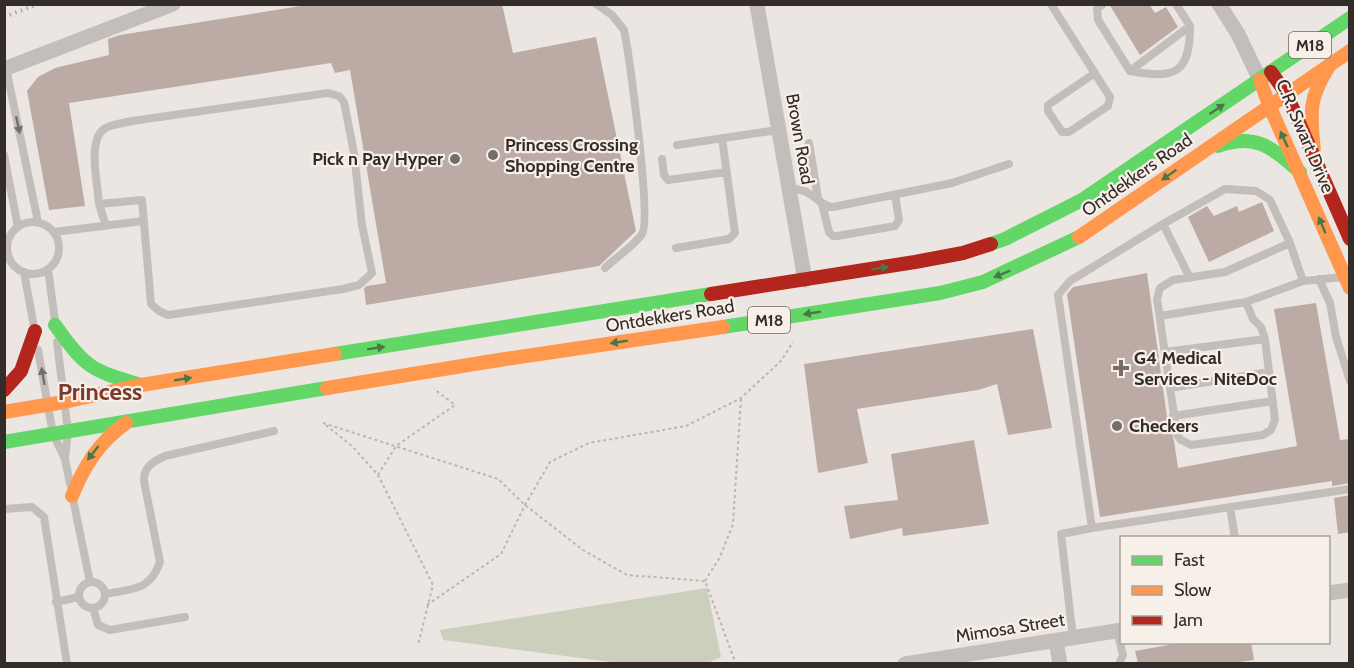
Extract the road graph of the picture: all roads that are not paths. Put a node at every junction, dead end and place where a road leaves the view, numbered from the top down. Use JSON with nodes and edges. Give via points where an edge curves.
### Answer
{"nodes":[{"id":1,"x":173,"y":4,"type":"edge"},
{"id":2,"x":596,"y":4,"type":"edge"},
{"id":3,"x":1052,"y":4,"type":"edge"},
{"id":4,"x":1102,"y":4,"type":"edge"},
{"id":5,"x":1176,"y":4,"type":"edge"},
{"id":6,"x":1219,"y":4,"type":"edge"},
{"id":7,"x":756,"y":5,"type":"edge"},
{"id":8,"x":1350,"y":18,"type":"edge"},
{"id":9,"x":1190,"y":26,"type":"junction"},
{"id":10,"x":1350,"y":51,"type":"edge"},
{"id":11,"x":1333,"y":62,"type":"junction"},
{"id":12,"x":5,"y":68,"type":"edge"},
{"id":13,"x":1131,"y":71,"type":"junction"},
{"id":14,"x":1095,"y":73,"type":"junction"},
{"id":15,"x":1265,"y":76,"type":"junction"},
{"id":16,"x":1286,"y":93,"type":"junction"},
{"id":17,"x":1269,"y":105,"type":"junction"},
{"id":18,"x":778,"y":130,"type":"junction"},
{"id":19,"x":722,"y":138,"type":"junction"},
{"id":20,"x":809,"y":143,"type":"dead end"},
{"id":21,"x":677,"y":145,"type":"dead end"},
{"id":22,"x":1314,"y":152,"type":"junction"},
{"id":23,"x":4,"y":155,"type":"edge"},
{"id":24,"x":1197,"y":155,"type":"junction"},
{"id":25,"x":662,"y":159,"type":"dead end"},
{"id":26,"x":1009,"y":164,"type":"dead end"},
{"id":27,"x":727,"y":172,"type":"junction"},
{"id":28,"x":1300,"y":172,"type":"junction"},
{"id":29,"x":789,"y":189,"type":"junction"},
{"id":30,"x":895,"y":195,"type":"junction"},
{"id":31,"x":820,"y":201,"type":"junction"},
{"id":32,"x":99,"y":204,"type":"junction"},
{"id":33,"x":143,"y":221,"type":"junction"},
{"id":34,"x":38,"y":222,"type":"junction"},
{"id":35,"x":1163,"y":224,"type":"junction"},
{"id":36,"x":106,"y":226,"type":"junction"},
{"id":37,"x":18,"y":227,"type":"junction"},
{"id":38,"x":54,"y":232,"type":"junction"},
{"id":39,"x":1350,"y":239,"type":"edge"},
{"id":40,"x":1290,"y":243,"type":"junction"},
{"id":41,"x":676,"y":248,"type":"dead end"},
{"id":42,"x":8,"y":262,"type":"edge"},
{"id":43,"x":605,"y":268,"type":"dead end"},
{"id":44,"x":48,"y":269,"type":"junction"},
{"id":45,"x":24,"y":272,"type":"junction"},
{"id":46,"x":1190,"y":278,"type":"junction"},
{"id":47,"x":1319,"y":279,"type":"junction"},
{"id":48,"x":805,"y":280,"type":"junction"},
{"id":49,"x":1303,"y":281,"type":"junction"},
{"id":50,"x":1348,"y":281,"type":"edge"},
{"id":51,"x":1246,"y":302,"type":"junction"},
{"id":52,"x":1160,"y":316,"type":"junction"},
{"id":53,"x":55,"y":325,"type":"junction"},
{"id":54,"x":35,"y":331,"type":"junction"},
{"id":55,"x":1265,"y":339,"type":"junction"},
{"id":56,"x":1165,"y":352,"type":"junction"},
{"id":57,"x":1269,"y":372,"type":"junction"},
{"id":58,"x":1350,"y":381,"type":"edge"},
{"id":59,"x":141,"y":385,"type":"junction"},
{"id":60,"x":1170,"y":387,"type":"junction"},
{"id":61,"x":4,"y":390,"type":"edge"},
{"id":62,"x":1273,"y":400,"type":"junction"},
{"id":63,"x":64,"y":402,"type":"junction"},
{"id":64,"x":48,"y":405,"type":"junction"},
{"id":65,"x":4,"y":412,"type":"edge"},
{"id":66,"x":1173,"y":416,"type":"junction"},
{"id":67,"x":128,"y":421,"type":"junction"},
{"id":68,"x":68,"y":431,"type":"junction"},
{"id":69,"x":273,"y":432,"type":"dead end"},
{"id":70,"x":53,"y":434,"type":"junction"},
{"id":71,"x":4,"y":442,"type":"edge"},
{"id":72,"x":65,"y":459,"type":"junction"},
{"id":73,"x":1350,"y":489,"type":"edge"},
{"id":74,"x":72,"y":496,"type":"junction"},
{"id":75,"x":1230,"y":507,"type":"junction"},
{"id":76,"x":4,"y":509,"type":"edge"},
{"id":77,"x":1092,"y":528,"type":"junction"},
{"id":78,"x":1235,"y":536,"type":"edge"},
{"id":79,"x":90,"y":582,"type":"junction"},
{"id":80,"x":1350,"y":590,"type":"edge"},
{"id":81,"x":1330,"y":593,"type":"edge"},
{"id":82,"x":105,"y":594,"type":"junction"},
{"id":83,"x":79,"y":597,"type":"junction"},
{"id":84,"x":56,"y":602,"type":"junction"},
{"id":85,"x":93,"y":608,"type":"junction"},
{"id":86,"x":185,"y":616,"type":"dead end"},
{"id":87,"x":1119,"y":631,"type":"edge"},
{"id":88,"x":1072,"y":638,"type":"junction"},
{"id":89,"x":1056,"y":641,"type":"junction"},
{"id":90,"x":1122,"y":644,"type":"edge"},
{"id":91,"x":67,"y":663,"type":"edge"},
{"id":92,"x":905,"y":663,"type":"edge"},
{"id":93,"x":1060,"y":663,"type":"edge"},
{"id":94,"x":1119,"y":663,"type":"edge"}],
"edges":[{"from":1,"to":12,"type":"street"},
{"from":2,"to":43,"type":"lane","via":[[624,30],[644,185],[643,234]]},
{"from":3,"to":14,"type":"lane"},
{"from":4,"to":13,"type":"lane","via":[[1097,9],[1098,20]]},
{"from":5,"to":9,"type":"lane"},
{"from":6,"to":15,"type":"street","name":"C.R. Swart Drive"},
{"from":7,"to":18,"type":"street","name":"Brown Road"},
{"from":8,"to":15,"type":"main road","name":"Ontdekkers Road","number":"M18"},
{"from":9,"to":13,"type":"lane"},
{"from":9,"to":13,"type":"lane","via":[[1188,54],[1177,69],[1158,75]]},
{"from":10,"to":11,"type":"main road","name":"Ontdekkers Road","number":"M18"},
{"from":11,"to":16,"type":"main road","name":"Ontdekkers Road","number":"M18"},
{"from":11,"to":22,"type":"main road","via":[[1310,103]]},
{"from":12,"to":34,"type":"lane","one_way":true},
{"from":14,"to":14,"type":"lane","via":[[1048,105],[1062,132],[1069,132],[1111,102]]},
{"from":15,"to":16,"type":"main road","name":"C.R. Swart Drive"},
{"from":15,"to":17,"type":"main road","name":"C.R. Swart Drive"},
{"from":48,"to":15,"type":"main road","name":"Ontdekkers Road","number":"M18","one_way":true,"via":[[963,253],[1005,238],[1082,200]]},
{"from":16,"to":17,"type":"main road","name":"Ontdekkers Road","number":"M18"},
{"from":16,"to":22,"type":"main road","name":"C.R. Swart Drive"},
{"from":17,"to":24,"type":"main road","name":"Ontdekkers Road","number":"M18"},
{"from":28,"to":17,"type":"main road","name":"C.R. Swart Drive","one_way":true},
{"from":18,"to":19,"type":"lane"},
{"from":18,"to":29,"type":"street","name":"Brown Road"},
{"from":19,"to":21,"type":"lane"},
{"from":19,"to":27,"type":"lane"},
{"from":20,"to":31,"type":"lane"},
{"from":22,"to":39,"type":"main road","name":"C.R. Swart Drive"},
{"from":23,"to":37,"type":"lane"},
{"from":24,"to":28,"type":"main road","via":[[1230,140],[1253,139]]},
{"from":24,"to":67,"type":"main road","name":"Ontdekkers Road","number":"M18","one_way":true,"via":[[1072,242],[983,282],[940,293]]},
{"from":25,"to":27,"type":"lane","via":[[668,180]]},
{"from":26,"to":30,"type":"lane","via":[[952,183]]},
{"from":27,"to":41,"type":"lane","via":[[735,233],[729,238]]},
{"from":50,"to":28,"type":"main road","name":"C.R. Swart Drive","one_way":true},
{"from":29,"to":31,"type":"lane","via":[[803,190]]},
{"from":29,"to":48,"type":"street","name":"Brown Road"},
{"from":30,"to":31,"type":"lane","via":[[832,207]]},
{"from":30,"to":31,"type":"lane","via":[[899,220],[896,226],[837,236],[829,232]]},
{"from":32,"to":33,"type":"lane","via":[[142,200]]},
{"from":32,"to":33,"type":"lane","via":[[94,150],[99,133],[107,127],[328,93],[344,102],[372,273],[359,285],[343,289],[168,315],[151,304]]},
{"from":32,"to":36,"type":"lane"},
{"from":33,"to":36,"type":"lane"},
{"from":34,"to":37,"type":"lane"},
{"from":34,"to":38,"type":"lane"},
{"from":35,"to":40,"type":"lane","via":[[1225,189],[1256,190],[1270,200]]},
{"from":35,"to":46,"type":"lane"},
{"from":35,"to":77,"type":"lane","via":[[1070,281],[1058,295]]},
{"from":36,"to":38,"type":"lane"},
{"from":37,"to":42,"type":"lane","via":[[9,239]]},
{"from":38,"to":44,"type":"lane","via":[[58,256]]},
{"from":40,"to":46,"type":"lane","via":[[1226,272]]},
{"from":40,"to":49,"type":"lane"},
{"from":42,"to":45,"type":"lane"},
{"from":44,"to":45,"type":"lane"},
{"from":44,"to":53,"type":"lane"},
{"from":45,"to":54,"type":"lane"},
{"from":46,"to":52,"type":"lane","via":[[1173,280],[1160,288]]},
{"from":47,"to":49,"type":"lane"},
{"from":47,"to":50,"type":"lane"},
{"from":47,"to":58,"type":"lane","via":[[1330,303]]},
{"from":59,"to":48,"type":"main road","name":"Ontdekkers Road","number":"M18","one_way":true},
{"from":49,"to":51,"type":"lane"},
{"from":51,"to":52,"type":"lane"},
{"from":51,"to":55,"type":"lane"},
{"from":52,"to":56,"type":"lane"},
{"from":53,"to":59,"type":"main road","via":[[86,363]]},
{"from":53,"to":63,"type":"lane"},
{"from":54,"to":61,"type":"main road","via":[[23,369]]},
{"from":64,"to":54,"type":"lane","one_way":true},
{"from":55,"to":56,"type":"lane"},
{"from":55,"to":57,"type":"lane"},
{"from":56,"to":60,"type":"lane"},
{"from":57,"to":60,"type":"lane"},
{"from":57,"to":62,"type":"lane"},
{"from":59,"to":63,"type":"main road","name":"Ontdekkers Road","number":"M18"},
{"from":60,"to":66,"type":"lane"},
{"from":62,"to":66,"type":"lane"},
{"from":62,"to":66,"type":"lane","via":[[1274,425],[1263,435],[1191,445],[1177,435]]},
{"from":63,"to":64,"type":"main road","name":"Ontdekkers Road","number":"M18"},
{"from":63,"to":68,"type":"lane"},
{"from":64,"to":65,"type":"main road","name":"Ontdekkers Road","number":"M18"},
{"from":64,"to":70,"type":"lane"},
{"from":67,"to":68,"type":"main road","name":"Ontdekkers Road","number":"M18"},
{"from":67,"to":74,"type":"main road","one_way":true,"via":[[94,451]]},
{"from":68,"to":70,"type":"main road","name":"Ontdekkers Road","number":"M18"},
{"from":68,"to":72,"type":"lane"},
{"from":69,"to":82,"type":"lane","via":[[165,456],[147,468],[144,481],[160,562],[148,583]]},
{"from":70,"to":71,"type":"main road","name":"Ontdekkers Road","number":"M18"},
{"from":70,"to":72,"type":"lane"},
{"from":72,"to":74,"type":"lane"},
{"from":73,"to":75,"type":"lane"},
{"from":74,"to":79,"type":"lane"},
{"from":75,"to":77,"type":"lane"},
{"from":75,"to":78,"type":"lane"},
{"from":76,"to":84,"type":"lane","via":[[32,507],[44,517]]},
{"from":77,"to":88,"type":"lane","via":[[1061,534]]},
{"from":79,"to":82,"type":"lane","via":[[100,585]]},
{"from":79,"to":83,"type":"lane","via":[[82,587]]},
{"from":80,"to":81,"type":"street"},
{"from":82,"to":85,"type":"lane","via":[[102,603]]},
{"from":83,"to":84,"type":"lane"},
{"from":83,"to":85,"type":"lane","via":[[84,606]]},
{"from":84,"to":91,"type":"lane"},
{"from":85,"to":86,"type":"lane","via":[[98,625],[110,630]]},
{"from":87,"to":88,"type":"street","name":"Mimosa Street"},
{"from":88,"to":89,"type":"street","name":"Mimosa Street"},
{"from":89,"to":92,"type":"street","name":"Mimosa Street"},
{"from":89,"to":93,"type":"street"},
{"from":90,"to":94,"type":"lane","via":[[1124,655]]}]}
